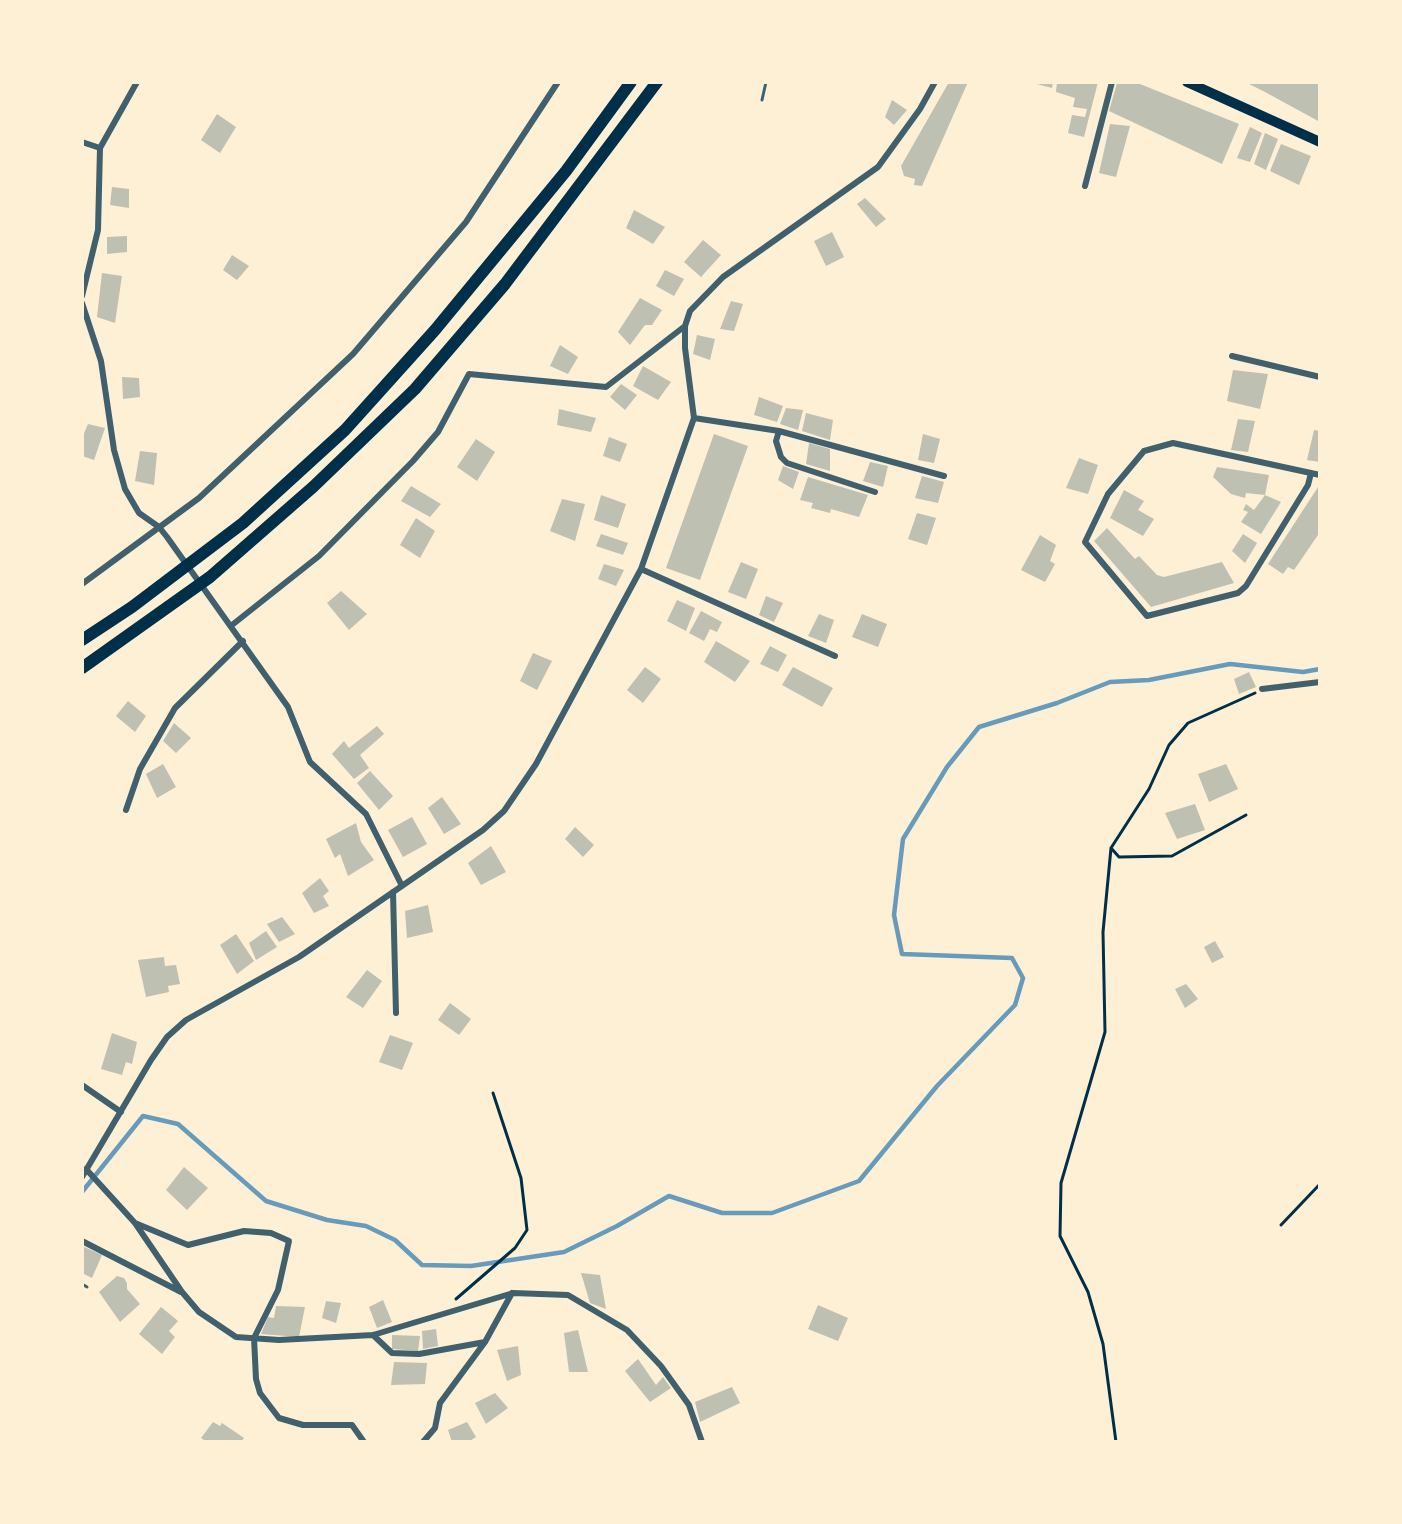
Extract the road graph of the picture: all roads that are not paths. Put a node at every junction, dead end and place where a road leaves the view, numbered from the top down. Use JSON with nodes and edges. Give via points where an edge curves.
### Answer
{"nodes":[{"id":1,"x":137,"y":82,"type":"edge"},
{"id":2,"x":558,"y":82,"type":"edge"},
{"id":3,"x":631,"y":82,"type":"edge"},
{"id":4,"x":657,"y":82,"type":"edge"},
{"id":5,"x":766,"y":82,"type":"edge"},
{"id":6,"x":935,"y":82,"type":"edge"},
{"id":7,"x":1112,"y":82,"type":"edge"},
{"id":8,"x":1187,"y":82,"type":"edge"},
{"id":9,"x":762,"y":100,"type":"dead end"},
{"id":10,"x":82,"y":142,"type":"edge"},
{"id":11,"x":1320,"y":142,"type":"edge"},
{"id":12,"x":100,"y":148,"type":"junction"},
{"id":13,"x":1084,"y":186,"type":"dead end"},
{"id":14,"x":82,"y":296,"type":"edge"},
{"id":15,"x":82,"y":303,"type":"edge"},
{"id":16,"x":685,"y":326,"type":"junction"},
{"id":17,"x":1232,"y":356,"type":"dead end"},
{"id":18,"x":1320,"y":377,"type":"edge"},
{"id":19,"x":694,"y":418,"type":"junction"},
{"id":20,"x":779,"y":431,"type":"junction"},
{"id":21,"x":1311,"y":473,"type":"junction"},
{"id":22,"x":1320,"y":475,"type":"edge"},
{"id":23,"x":944,"y":476,"type":"dead end"},
{"id":24,"x":875,"y":492,"type":"dead end"},
{"id":25,"x":159,"y":527,"type":"junction"},
{"id":26,"x":641,"y":569,"type":"junction"},
{"id":27,"x":82,"y":584,"type":"edge"},
{"id":28,"x":232,"y":626,"type":"junction"},
{"id":29,"x":82,"y":640,"type":"edge"},
{"id":30,"x":243,"y":641,"type":"junction"},
{"id":31,"x":835,"y":656,"type":"dead end"},
{"id":32,"x":82,"y":668,"type":"edge"},
{"id":33,"x":1320,"y":682,"type":"edge"},
{"id":34,"x":1264,"y":689,"type":"road end"},
{"id":35,"x":126,"y":810,"type":"dead end"},
{"id":36,"x":402,"y":886,"type":"junction"},
{"id":37,"x":393,"y":892,"type":"junction"},
{"id":38,"x":396,"y":1013,"type":"dead end"},
{"id":39,"x":82,"y":1085,"type":"edge"},
{"id":40,"x":121,"y":1112,"type":"junction"},
{"id":41,"x":86,"y":1169,"type":"junction"},
{"id":42,"x":82,"y":1177,"type":"edge"},
{"id":43,"x":135,"y":1223,"type":"junction"},
{"id":44,"x":82,"y":1241,"type":"edge"},
{"id":45,"x":82,"y":1284,"type":"edge"},
{"id":46,"x":87,"y":1287,"type":"dead end"},
{"id":47,"x":182,"y":1292,"type":"junction"},
{"id":48,"x":513,"y":1293,"type":"junction"},
{"id":49,"x":373,"y":1335,"type":"junction"},
{"id":50,"x":254,"y":1338,"type":"junction"},
{"id":51,"x":485,"y":1342,"type":"junction"},
{"id":52,"x":364,"y":1442,"type":"edge"},
{"id":53,"x":423,"y":1442,"type":"edge"},
{"id":54,"x":702,"y":1442,"type":"edge"}],
"edges":[{"from":1,"to":12,"type":"street"},
{"from":2,"to":25,"type":"street","via":[[466,222],[353,354],[199,498]]},
{"from":3,"to":29,"type":"highway","via":[[566,171],[450,312],[345,430],[243,523]]},
{"from":4,"to":32,"type":"highway","via":[[504,284],[415,389],[313,487],[210,577]]},
{"from":5,"to":9,"type":"lane"},
{"from":6,"to":16,"type":"street","via":[[878,167],[723,277],[690,311]]},
{"from":7,"to":13,"type":"street"},
{"from":8,"to":11,"type":"highway"},
{"from":10,"to":12,"type":"street"},
{"from":12,"to":14,"type":"street","via":[[98,230]]},
{"from":15,"to":25,"type":"street","via":[[101,361],[124,489],[139,513]]},
{"from":16,"to":19,"type":"street"},
{"from":16,"to":28,"type":"street","via":[[606,387],[469,374],[438,432],[413,461],[319,556]]},
{"from":17,"to":18,"type":"street"},
{"from":19,"to":20,"type":"street"},
{"from":19,"to":26,"type":"street"},
{"from":20,"to":23,"type":"street"},
{"from":20,"to":24,"type":"street","via":[[776,441],[787,463]]},
{"from":21,"to":21,"type":"street","via":[[1173,443],[1144,451],[1108,494],[1085,542],[1148,616],[1238,593],[1308,485]]},
{"from":21,"to":22,"type":"street"},
{"from":25,"to":27,"type":"street"},
{"from":25,"to":28,"type":"street"},
{"from":26,"to":31,"type":"street"},
{"from":26,"to":36,"type":"street","via":[[536,764],[504,811]]},
{"from":28,"to":30,"type":"street"},
{"from":30,"to":35,"type":"street","via":[[175,708],[140,769]]},
{"from":30,"to":36,"type":"street","via":[[288,707],[309,762],[366,814]]},
{"from":33,"to":34,"type":"street"},
{"from":36,"to":37,"type":"street"},
{"from":37,"to":38,"type":"street"},
{"from":37,"to":40,"type":"street","via":[[299,957],[186,1020],[166,1037]]},
{"from":39,"to":40,"type":"street"},
{"from":40,"to":41,"type":"street"},
{"from":41,"to":42,"type":"street"},
{"from":41,"to":43,"type":"street"},
{"from":43,"to":47,"type":"street"},
{"from":43,"to":50,"type":"street","via":[[188,1245],[244,1231],[271,1233],[289,1241],[278,1290]]},
{"from":44,"to":47,"type":"street"},
{"from":45,"to":46,"type":"lane"},
{"from":47,"to":50,"type":"street","via":[[199,1312],[236,1337]]},
{"from":48,"to":49,"type":"street"},
{"from":48,"to":51,"type":"street"},
{"from":48,"to":54,"type":"street","via":[[568,1295],[627,1330],[661,1366],[689,1406]]},
{"from":49,"to":50,"type":"street"},
{"from":49,"to":51,"type":"street","via":[[392,1353],[420,1354]]},
{"from":50,"to":52,"type":"street","via":[[258,1386],[279,1418],[303,1425],[352,1425]]},
{"from":51,"to":53,"type":"street","via":[[440,1403],[435,1428]]}]}
